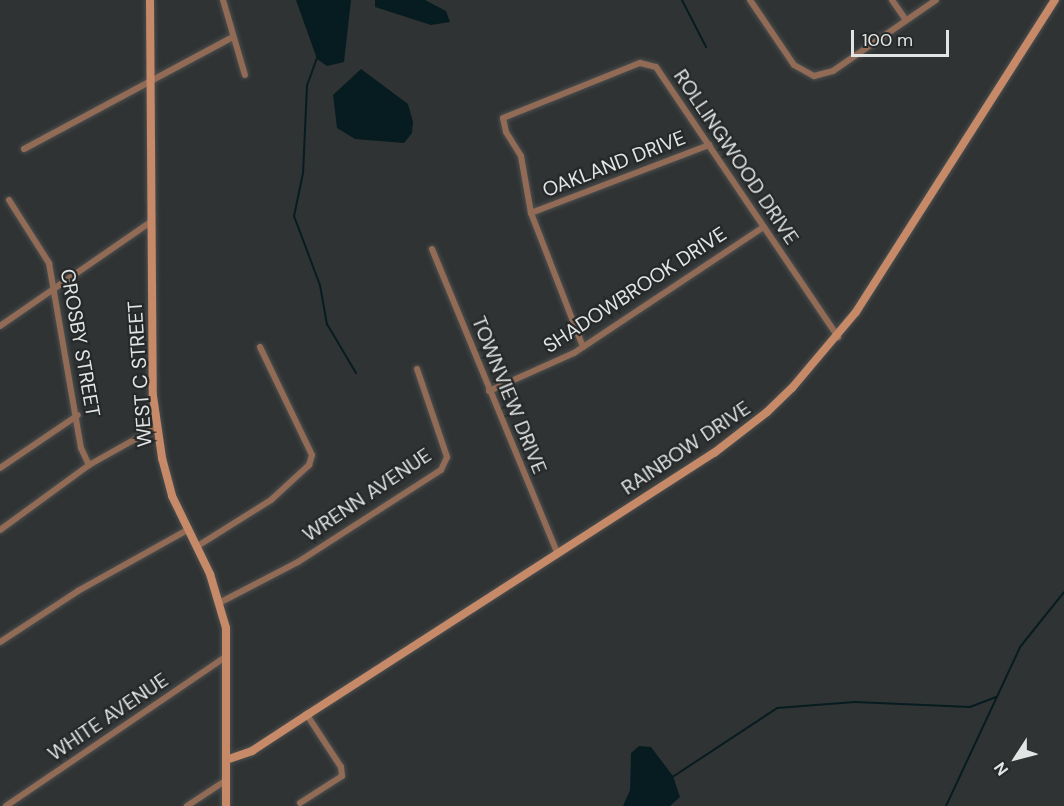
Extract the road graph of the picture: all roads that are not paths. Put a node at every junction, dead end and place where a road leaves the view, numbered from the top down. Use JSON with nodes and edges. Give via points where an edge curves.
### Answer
{"nodes":[{"id":1,"x":150,"y":0,"type":"edge"},
{"id":2,"x":223,"y":0,"type":"edge"},
{"id":3,"x":750,"y":0,"type":"edge"},
{"id":4,"x":892,"y":0,"type":"edge"},
{"id":5,"x":936,"y":0,"type":"edge"},
{"id":6,"x":1055,"y":0,"type":"edge"},
{"id":7,"x":906,"y":20,"type":"junction"},
{"id":8,"x":234,"y":37,"type":"junction"},
{"id":9,"x":245,"y":75,"type":"dead end"},
{"id":10,"x":152,"y":82,"type":"junction"},
{"id":11,"x":709,"y":145,"type":"junction"},
{"id":12,"x":24,"y":149,"type":"dead end"},
{"id":13,"x":9,"y":200,"type":"dead end"},
{"id":14,"x":531,"y":213,"type":"junction"},
{"id":15,"x":151,"y":222,"type":"junction"},
{"id":16,"x":764,"y":227,"type":"junction"},
{"id":17,"x":432,"y":249,"type":"dead end"},
{"id":18,"x":55,"y":288,"type":"junction"},
{"id":19,"x":0,"y":326,"type":"edge"},
{"id":20,"x":838,"y":337,"type":"junction"},
{"id":21,"x":260,"y":347,"type":"dead end"},
{"id":22,"x":583,"y":347,"type":"junction"},
{"id":23,"x":417,"y":369,"type":"dead end"},
{"id":24,"x":489,"y":391,"type":"junction"},
{"id":25,"x":78,"y":416,"type":"junction"},
{"id":26,"x":157,"y":427,"type":"junction"},
{"id":27,"x":89,"y":465,"type":"junction"},
{"id":28,"x":0,"y":468,"type":"edge"},
{"id":29,"x":0,"y":530,"type":"edge"},
{"id":30,"x":187,"y":530,"type":"junction"},
{"id":31,"x":196,"y":547,"type":"junction"},
{"id":32,"x":557,"y":553,"type":"junction"},
{"id":33,"x":221,"y":602,"type":"junction"},
{"id":34,"x":0,"y":642,"type":"edge"},
{"id":35,"x":228,"y":656,"type":"junction"},
{"id":36,"x":308,"y":715,"type":"junction"},
{"id":37,"x":226,"y":760,"type":"junction"},
{"id":38,"x":225,"y":781,"type":"junction"},
{"id":39,"x":300,"y":803,"type":"dead end"},
{"id":40,"x":6,"y":806,"type":"edge"},
{"id":41,"x":187,"y":806,"type":"edge"},
{"id":42,"x":226,"y":806,"type":"edge"}],
"edges":[{"from":1,"to":10,"type":"street","name":"WEST C STREET"},
{"from":2,"to":8,"type":"street"},
{"from":3,"to":7,"type":"street","via":[[794,65],[814,76],[833,71]]},
{"from":4,"to":7,"type":"street"},
{"from":5,"to":7,"type":"street"},
{"from":6,"to":20,"type":"street","name":"RAINBOW DRIVE"},
{"from":8,"to":9,"type":"street"},
{"from":8,"to":10,"type":"street"},
{"from":10,"to":12,"type":"street"},
{"from":10,"to":15,"type":"street","name":"WEST C STREET"},
{"from":11,"to":14,"type":"street","name":"OAKLAND DRIVE"},
{"from":11,"to":14,"type":"street","name":"ROLLINGWOOD DRIVE","via":[[650,62],[520,108],[503,118],[502,125],[521,156]]},
{"from":11,"to":16,"type":"street","name":"ROLLINGWOOD DRIVE"},
{"from":13,"to":18,"type":"street","name":"CROSBY STREET","via":[[49,263]]},
{"from":14,"to":22,"type":"street","name":"ROLLINGWOOD DRIVE"},
{"from":15,"to":18,"type":"street"},
{"from":15,"to":26,"type":"street","name":"WEST C STREET","via":[[151,356]]},
{"from":16,"to":20,"type":"street","name":"ROLLINGWOOD DRIVE"},
{"from":16,"to":22,"type":"street","name":"SHADOWBROOK DRIVE"},
{"from":17,"to":24,"type":"street","name":"TOWNVIEW DRIVE"},
{"from":18,"to":19,"type":"street"},
{"from":18,"to":25,"type":"street","name":"CROSBY STREET"},
{"from":20,"to":32,"type":"street","name":"RAINBOW DRIVE","via":[[792,388],[746,430]]},
{"from":21,"to":31,"type":"street","via":[[312,455],[309,465],[272,500]]},
{"from":22,"to":24,"type":"street","name":"SHADOWBROOK DRIVE"},
{"from":23,"to":33,"type":"street","name":"WRENN AVENUE","via":[[447,457],[441,470],[278,574]]},
{"from":24,"to":32,"type":"street","name":"TOWNVIEW DRIVE"},
{"from":25,"to":27,"type":"street","name":"CROSBY STREET","via":[[81,448]]},
{"from":25,"to":28,"type":"street"},
{"from":26,"to":27,"type":"street"},
{"from":26,"to":30,"type":"street","name":"WEST C STREET","via":[[172,496]]},
{"from":27,"to":29,"type":"street"},
{"from":30,"to":31,"type":"street","name":"WEST C STREET"},
{"from":30,"to":34,"type":"street"},
{"from":31,"to":33,"type":"street","name":"WEST C STREET"},
{"from":32,"to":36,"type":"street","name":"RAINBOW DRIVE"},
{"from":33,"to":35,"type":"street","name":"WEST C STREET"},
{"from":35,"to":37,"type":"street","name":"WEST C STREET"},
{"from":35,"to":40,"type":"street","name":"WHITE AVENUE"},
{"from":36,"to":37,"type":"street","name":"RAINBOW DRIVE","via":[[252,751]]},
{"from":36,"to":39,"type":"street","via":[[341,767],[342,776]]},
{"from":37,"to":38,"type":"street","name":"WEST C STREET"},
{"from":38,"to":41,"type":"street"},
{"from":38,"to":42,"type":"street","name":"WEST C STREET"}]}
